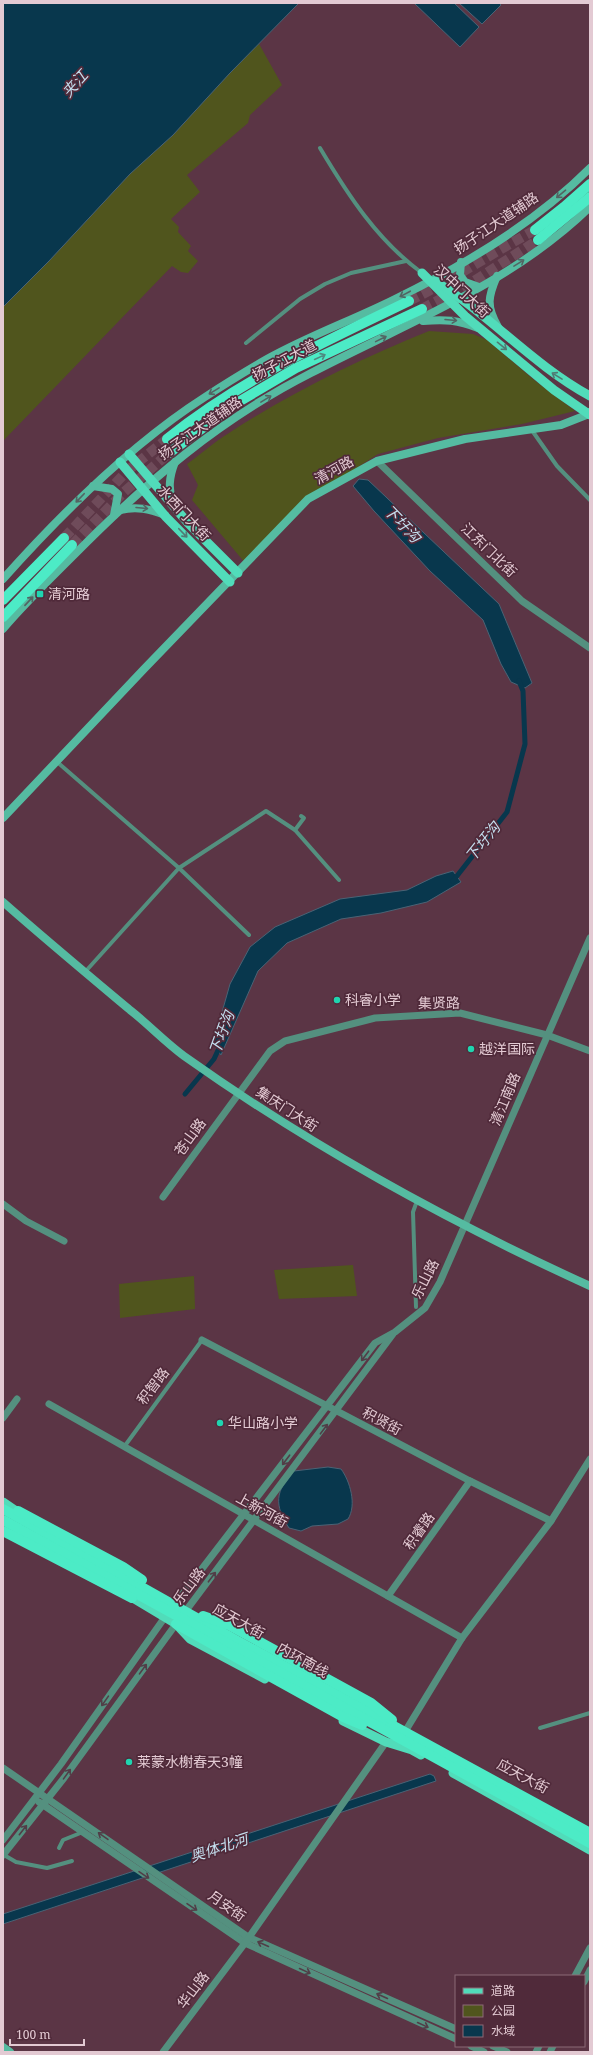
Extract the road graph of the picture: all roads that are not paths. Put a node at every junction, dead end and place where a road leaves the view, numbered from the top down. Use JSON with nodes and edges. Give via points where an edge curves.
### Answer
{"nodes":[{"id":1,"x":320,"y":148,"type":"dead end"},
{"id":2,"x":590,"y":168,"type":"edge"},
{"id":3,"x":590,"y":184,"type":"edge"},
{"id":4,"x":590,"y":197,"type":"edge"},
{"id":5,"x":590,"y":207,"type":"edge"},
{"id":6,"x":535,"y":230,"type":"tunnel mouth"},
{"id":7,"x":538,"y":240,"type":"tunnel mouth"},
{"id":8,"x":406,"y":261,"type":"junction"},
{"id":9,"x":462,"y":262,"type":"junction"},
{"id":10,"x":422,"y":272,"type":"joint"},
{"id":11,"x":497,"y":276,"type":"junction"},
{"id":12,"x":431,"y":280,"type":"junction"},
{"id":13,"x":479,"y":287,"type":"junction"},
{"id":14,"x":462,"y":297,"type":"junction"},
{"id":15,"x":409,"y":301,"type":"tunnel mouth"},
{"id":16,"x":452,"y":303,"type":"junction"},
{"id":17,"x":422,"y":309,"type":"tunnel mouth"},
{"id":18,"x":418,"y":321,"type":"junction"},
{"id":19,"x":499,"y":329,"type":"junction"},
{"id":20,"x":482,"y":330,"type":"junction"},
{"id":21,"x":246,"y":343,"type":"dead end"},
{"id":22,"x":289,"y":348,"type":"junction"},
{"id":23,"x":310,"y":373,"type":"junction"},
{"id":24,"x":257,"y":377,"type":"junction"},
{"id":25,"x":266,"y":386,"type":"junction"},
{"id":26,"x":590,"y":396,"type":"edge"},
{"id":27,"x":590,"y":414,"type":"edge"},
{"id":28,"x":531,"y":429,"type":"junction"},
{"id":29,"x":167,"y":438,"type":"tunnel mouth"},
{"id":30,"x":129,"y":454,"type":"junction"},
{"id":31,"x":173,"y":456,"type":"junction"},
{"id":32,"x":377,"y":461,"type":"junction"},
{"id":33,"x":120,"y":462,"type":"junction"},
{"id":34,"x":151,"y":481,"type":"junction"},
{"id":35,"x":93,"y":486,"type":"junction"},
{"id":36,"x":142,"y":488,"type":"junction"},
{"id":37,"x":590,"y":500,"type":"edge"},
{"id":38,"x":174,"y":507,"type":"junction"},
{"id":39,"x":116,"y":512,"type":"junction"},
{"id":40,"x":164,"y":515,"type":"junction"},
{"id":41,"x":238,"y":573,"type":"junction"},
{"id":42,"x":3,"y":579,"type":"edge"},
{"id":43,"x":230,"y":582,"type":"junction"},
{"id":44,"x":3,"y":600,"type":"edge"},
{"id":45,"x":3,"y":618,"type":"edge"},
{"id":46,"x":3,"y":629,"type":"edge"},
{"id":47,"x":590,"y":648,"type":"edge"},
{"id":48,"x":56,"y":761,"type":"junction"},
{"id":49,"x":301,"y":816,"type":"dead end"},
{"id":50,"x":3,"y":818,"type":"edge"},
{"id":51,"x":295,"y":830,"type":"junction"},
{"id":52,"x":179,"y":868,"type":"junction"},
{"id":53,"x":339,"y":880,"type":"dead end"},
{"id":54,"x":3,"y":902,"type":"edge"},
{"id":55,"x":249,"y":935,"type":"dead end"},
{"id":56,"x":590,"y":938,"type":"edge"},
{"id":57,"x":85,"y":972,"type":"junction"},
{"id":58,"x":547,"y":1035,"type":"junction"},
{"id":59,"x":590,"y":1051,"type":"edge"},
{"id":60,"x":238,"y":1092,"type":"junction"},
{"id":61,"x":163,"y":1197,"type":"dead end"},
{"id":62,"x":417,"y":1201,"type":"junction"},
{"id":63,"x":3,"y":1204,"type":"edge"},
{"id":64,"x":464,"y":1226,"type":"junction"},
{"id":65,"x":64,"y":1241,"type":"dead end"},
{"id":66,"x":590,"y":1286,"type":"edge"},
{"id":67,"x":416,"y":1307,"type":"dead end"},
{"id":68,"x":395,"y":1332,"type":"junction"},
{"id":69,"x":202,"y":1340,"type":"joint"},
{"id":70,"x":17,"y":1399,"type":"dead end"},
{"id":71,"x":49,"y":1404,"type":"dead end"},
{"id":72,"x":327,"y":1407,"type":"junction"},
{"id":73,"x":337,"y":1412,"type":"junction"},
{"id":74,"x":3,"y":1418,"type":"edge"},
{"id":75,"x":124,"y":1447,"type":"junction"},
{"id":76,"x":590,"y":1459,"type":"edge"},
{"id":77,"x":470,"y":1481,"type":"junction"},
{"id":78,"x":3,"y":1502,"type":"edge"},
{"id":79,"x":3,"y":1509,"type":"edge"},
{"id":80,"x":244,"y":1515,"type":"junction"},
{"id":81,"x":3,"y":1520,"type":"edge"},
{"id":82,"x":551,"y":1520,"type":"junction"},
{"id":83,"x":255,"y":1521,"type":"junction"},
{"id":84,"x":3,"y":1525,"type":"edge"},
{"id":85,"x":3,"y":1531,"type":"edge"},
{"id":86,"x":165,"y":1595,"type":"junction"},
{"id":87,"x":388,"y":1596,"type":"junction"},
{"id":88,"x":177,"y":1602,"type":"junction"},
{"id":89,"x":149,"y":1606,"type":"junction"},
{"id":90,"x":193,"y":1611,"type":"junction"},
{"id":91,"x":165,"y":1617,"type":"junction"},
{"id":92,"x":176,"y":1624,"type":"junction"},
{"id":93,"x":462,"y":1638,"type":"junction"},
{"id":94,"x":590,"y":1713,"type":"edge"},
{"id":95,"x":540,"y":1728,"type":"dead end"},
{"id":96,"x":406,"y":1730,"type":"junction"},
{"id":97,"x":377,"y":1731,"type":"junction"},
{"id":98,"x":386,"y":1742,"type":"junction"},
{"id":99,"x":413,"y":1744,"type":"junction"},
{"id":100,"x":3,"y":1768,"type":"edge"},
{"id":101,"x":37,"y":1796,"type":"junction"},
{"id":102,"x":48,"y":1799,"type":"junction"},
{"id":103,"x":43,"y":1805,"type":"junction"},
{"id":104,"x":590,"y":1827,"type":"edge"},
{"id":105,"x":83,"y":1832,"type":"junction"},
{"id":106,"x":590,"y":1833,"type":"edge"},
{"id":107,"x":3,"y":1840,"type":"edge"},
{"id":108,"x":590,"y":1843,"type":"edge"},
{"id":109,"x":59,"y":1848,"type":"dead end"},
{"id":110,"x":590,"y":1850,"type":"edge"},
{"id":111,"x":3,"y":1855,"type":"edge"},
{"id":112,"x":72,"y":1861,"type":"dead end"},
{"id":113,"x":246,"y":1940,"type":"junction"},
{"id":114,"x":590,"y":1948,"type":"edge"},
{"id":115,"x":590,"y":1970,"type":"edge"},
{"id":116,"x":576,"y":1975,"type":"edge"},
{"id":117,"x":585,"y":1980,"type":"edge"},
{"id":118,"x":455,"y":2029,"type":"edge"},
{"id":119,"x":455,"y":2039,"type":"edge"},
{"id":120,"x":3,"y":2047,"type":"edge"},
{"id":121,"x":472,"y":2047,"type":"edge"},
{"id":122,"x":496,"y":2047,"type":"edge"},
{"id":123,"x":10,"y":2052,"type":"edge"},
{"id":124,"x":163,"y":2052,"type":"edge"},
{"id":125,"x":484,"y":2052,"type":"edge"},
{"id":126,"x":507,"y":2052,"type":"edge"}],
"edges":[{"from":1,"to":8,"type":"street","via":[[343,188],[368,221]]},
{"from":2,"to":9,"type":"main road","name":"扬子江大道辅路","one_way":true,"via":[[535,215]]},
{"from":3,"to":6,"type":"highway"},
{"from":4,"to":7,"type":"highway"},
{"from":11,"to":5,"type":"main road","name":"扬子江大道辅路","one_way":true,"via":[[540,250]]},
{"from":8,"to":10,"type":"street"},
{"from":8,"to":21,"type":"street","via":[[351,273],[326,284],[300,300]]},
{"from":9,"to":12,"type":"main road","name":"扬子江大道辅路"},
{"from":9,"to":13,"type":"main road","via":[[460,275],[465,282]]},
{"from":10,"to":12,"type":"main road","name":"汉中门大街"},
{"from":11,"to":13,"type":"main road","name":"扬子江大道辅路"},
{"from":11,"to":19,"type":"main road","via":[[489,295],[491,314]]},
{"from":12,"to":14,"type":"main road","name":"汉中门大街"},
{"from":12,"to":16,"type":"main road","name":"汉中门大街"},
{"from":12,"to":22,"type":"main road","name":"扬子江大道辅路","one_way":true},
{"from":13,"to":14,"type":"main road","name":"扬子江大道辅路"},
{"from":14,"to":16,"type":"main road","name":"扬子江大道辅路"},
{"from":14,"to":19,"type":"main road","name":"汉中门大街"},
{"from":15,"to":24,"type":"highway","name":"扬子江大道","via":[[323,341]]},
{"from":16,"to":18,"type":"main road","name":"扬子江大道辅路"},
{"from":16,"to":20,"type":"main road","name":"汉中门大街"},
{"from":25,"to":17,"type":"highway","name":"扬子江大道","one_way":true,"via":[[296,368]]},
{"from":18,"to":20,"type":"main road","one_way":true,"via":[[459,321]]},
{"from":23,"to":18,"type":"main road","name":"扬子江大道辅路","one_way":true},
{"from":26,"to":19,"type":"main road","name":"汉中门大街","one_way":true,"via":[[552,373]]},
{"from":20,"to":27,"type":"main road","name":"汉中门大街","one_way":true,"via":[[554,390]]},
{"from":22,"to":24,"type":"main road"},
{"from":22,"to":30,"type":"main road","name":"扬子江大道辅路","one_way":true,"via":[[203,397]]},
{"from":23,"to":25,"type":"main road"},
{"from":31,"to":23,"type":"main road","name":"扬子江大道辅路","one_way":true},
{"from":24,"to":29,"type":"highway","name":"扬子江大道"},
{"from":25,"to":31,"type":"highway","name":"扬子江大道","via":[[235,404]]},
{"from":27,"to":28,"type":"main road","name":"清河路","via":[[561,425]]},
{"from":28,"to":32,"type":"main road","name":"清河路","via":[[465,439]]},
{"from":28,"to":37,"type":"street","via":[[557,466]]},
{"from":30,"to":33,"type":"main road","name":"扬子江大道辅路"},
{"from":30,"to":34,"type":"main road","name":"水西门大街"},
{"from":31,"to":34,"type":"main road","name":"扬子江大道辅路"},
{"from":31,"to":38,"type":"main road","via":[[169,492]]},
{"from":32,"to":41,"type":"main road","name":"清河路","via":[[308,499]]},
{"from":32,"to":47,"type":"street","name":"江东门北街","via":[[522,601]]},
{"from":33,"to":35,"type":"main road","name":"扬子江大道辅路"},
{"from":33,"to":36,"type":"main road","name":"水西门大街"},
{"from":34,"to":36,"type":"main road","name":"扬子江大道辅路"},
{"from":34,"to":38,"type":"main road","name":"水西门大街"},
{"from":35,"to":39,"type":"main road","via":[[112,488],[118,494]]},
{"from":35,"to":42,"type":"main road","name":"扬子江大道辅路","one_way":true},
{"from":36,"to":39,"type":"main road","name":"扬子江大道辅路"},
{"from":36,"to":40,"type":"main road","name":"水西门大街"},
{"from":38,"to":41,"type":"main road","name":"水西门大街"},
{"from":39,"to":40,"type":"main road","one_way":true,"via":[[129,508],[146,508]]},
{"from":46,"to":39,"type":"main road","name":"扬子江大道辅路","one_way":true},
{"from":40,"to":43,"type":"main road","name":"水西门大街","one_way":true},
{"from":41,"to":43,"type":"main road","name":"清河路"},
{"from":43,"to":48,"type":"main road","name":"清河路"},
{"from":44,"to":45,"type":"highway","via":[[68,542]]},
{"from":48,"to":50,"type":"main road","name":"清河路"},
{"from":48,"to":52,"type":"street"},
{"from":49,"to":51,"type":"street","via":[[304,818]]},
{"from":51,"to":52,"type":"street","via":[[266,811]]},
{"from":51,"to":53,"type":"street"},
{"from":52,"to":55,"type":"street"},
{"from":52,"to":57,"type":"street"},
{"from":54,"to":57,"type":"main road","name":"集庆门大街"},
{"from":56,"to":58,"type":"street","name":"清江南路"},
{"from":57,"to":60,"type":"main road","name":"集庆门大街","via":[[182,1055]]},
{"from":58,"to":59,"type":"street","name":"集贤路"},
{"from":58,"to":60,"type":"street","name":"集贤路","via":[[460,1013],[375,1018],[285,1041],[270,1051]]},
{"from":58,"to":64,"type":"street","name":"清江南路"},
{"from":60,"to":61,"type":"street","name":"苍山路"},
{"from":60,"to":62,"type":"main road","name":"集庆门大街","via":[[332,1154]]},
{"from":62,"to":64,"type":"main road","name":"集庆门大街"},
{"from":62,"to":67,"type":"street","via":[[413,1212]]},
{"from":63,"to":65,"type":"street","via":[[26,1221]]},
{"from":64,"to":66,"type":"main road","name":"集庆门大街"},
{"from":64,"to":68,"type":"street","name":"乐山路","via":[[440,1282],[425,1308]]},
{"from":68,"to":72,"type":"street","name":"乐山路","one_way":true,"via":[[376,1343]]},
{"from":68,"to":73,"type":"street","name":"乐山路"},
{"from":69,"to":72,"type":"street","name":"积贤街"},
{"from":69,"to":75,"type":"street","name":"积智路"},
{"from":70,"to":74,"type":"street"},
{"from":71,"to":75,"type":"street","name":"上新河街"},
{"from":72,"to":73,"type":"street","name":"积贤街"},
{"from":72,"to":80,"type":"street","name":"乐山路","one_way":true},
{"from":73,"to":77,"type":"street","name":"积贤街"},
{"from":83,"to":73,"type":"street","name":"乐山路","one_way":true},
{"from":75,"to":80,"type":"street","name":"上新河街"},
{"from":76,"to":82,"type":"street"},
{"from":77,"to":82,"type":"street","name":"积贤街"},
{"from":77,"to":87,"type":"street","name":"积睿路"},
{"from":78,"to":86,"type":"main road","name":"应天大街"},
{"from":78,"to":86,"type":"highway","via":[[123,1567]]},
{"from":79,"to":99,"type":"highway","name":"内环南线"},
{"from":80,"to":83,"type":"street","name":"上新河街"},
{"from":80,"to":88,"type":"street","name":"乐山路"},
{"from":81,"to":99,"type":"highway","name":"内环南线"},
{"from":82,"to":93,"type":"street"},
{"from":83,"to":87,"type":"street","name":"上新河街"},
{"from":90,"to":83,"type":"street","name":"乐山路","one_way":true},
{"from":84,"to":89,"type":"main road"},
{"from":85,"to":89,"type":"highway"},
{"from":86,"to":88,"type":"main road","name":"应天大街"},
{"from":87,"to":93,"type":"street","name":"上新河街"},
{"from":88,"to":90,"type":"main road","name":"应天大街"},
{"from":88,"to":91,"type":"street","name":"乐山路"},
{"from":89,"to":91,"type":"main road"},
{"from":90,"to":92,"type":"street","name":"乐山路"},
{"from":90,"to":96,"type":"main road","name":"应天大街"},
{"from":90,"to":99,"type":"highway","via":[[230,1625],[371,1703]]},
{"from":91,"to":92,"type":"main road"},
{"from":91,"to":101,"type":"street","name":"乐山路","one_way":true},
{"from":92,"to":97,"type":"highway","via":[[342,1717]]},
{"from":92,"to":97,"type":"main road","via":[[196,1631]]},
{"from":92,"to":98,"type":"main road","via":[[190,1639]]},
{"from":102,"to":92,"type":"street","name":"乐山路","one_way":true},
{"from":93,"to":96,"type":"street"},
{"from":94,"to":95,"type":"street"},
{"from":96,"to":104,"type":"main road","name":"应天大街"},
{"from":97,"to":99,"type":"highway"},
{"from":98,"to":99,"type":"main road"},
{"from":98,"to":113,"type":"street","name":"华山路"},
{"from":99,"to":106,"type":"highway","name":"内环南线"},
{"from":99,"to":108,"type":"highway","name":"内环南线"},
{"from":99,"to":110,"type":"main road"},
{"from":100,"to":101,"type":"street","name":"月安街"},
{"from":101,"to":102,"type":"street","name":"月安街"},
{"from":101,"to":103,"type":"street"},
{"from":101,"to":107,"type":"street","name":"乐山路"},
{"from":102,"to":103,"type":"street","name":"乐山路"},
{"from":113,"to":102,"type":"street","name":"月安街","one_way":true},
{"from":103,"to":105,"type":"street"},
{"from":111,"to":103,"type":"street","name":"乐山路","one_way":true},
{"from":105,"to":109,"type":"street","via":[[63,1840]]},
{"from":105,"to":113,"type":"street","one_way":true},
{"from":111,"to":112,"type":"street","via":[[16,1862],[47,1868]]},
{"from":118,"to":113,"type":"street","name":"月安街","one_way":true},
{"from":113,"to":119,"type":"street","one_way":true},
{"from":113,"to":124,"type":"street","name":"华山路"},
{"from":114,"to":116,"type":"street"},
{"from":115,"to":117,"type":"street"},
{"from":120,"to":123,"type":"main road"},
{"from":121,"to":125,"type":"street"},
{"from":122,"to":126,"type":"street"}]}
